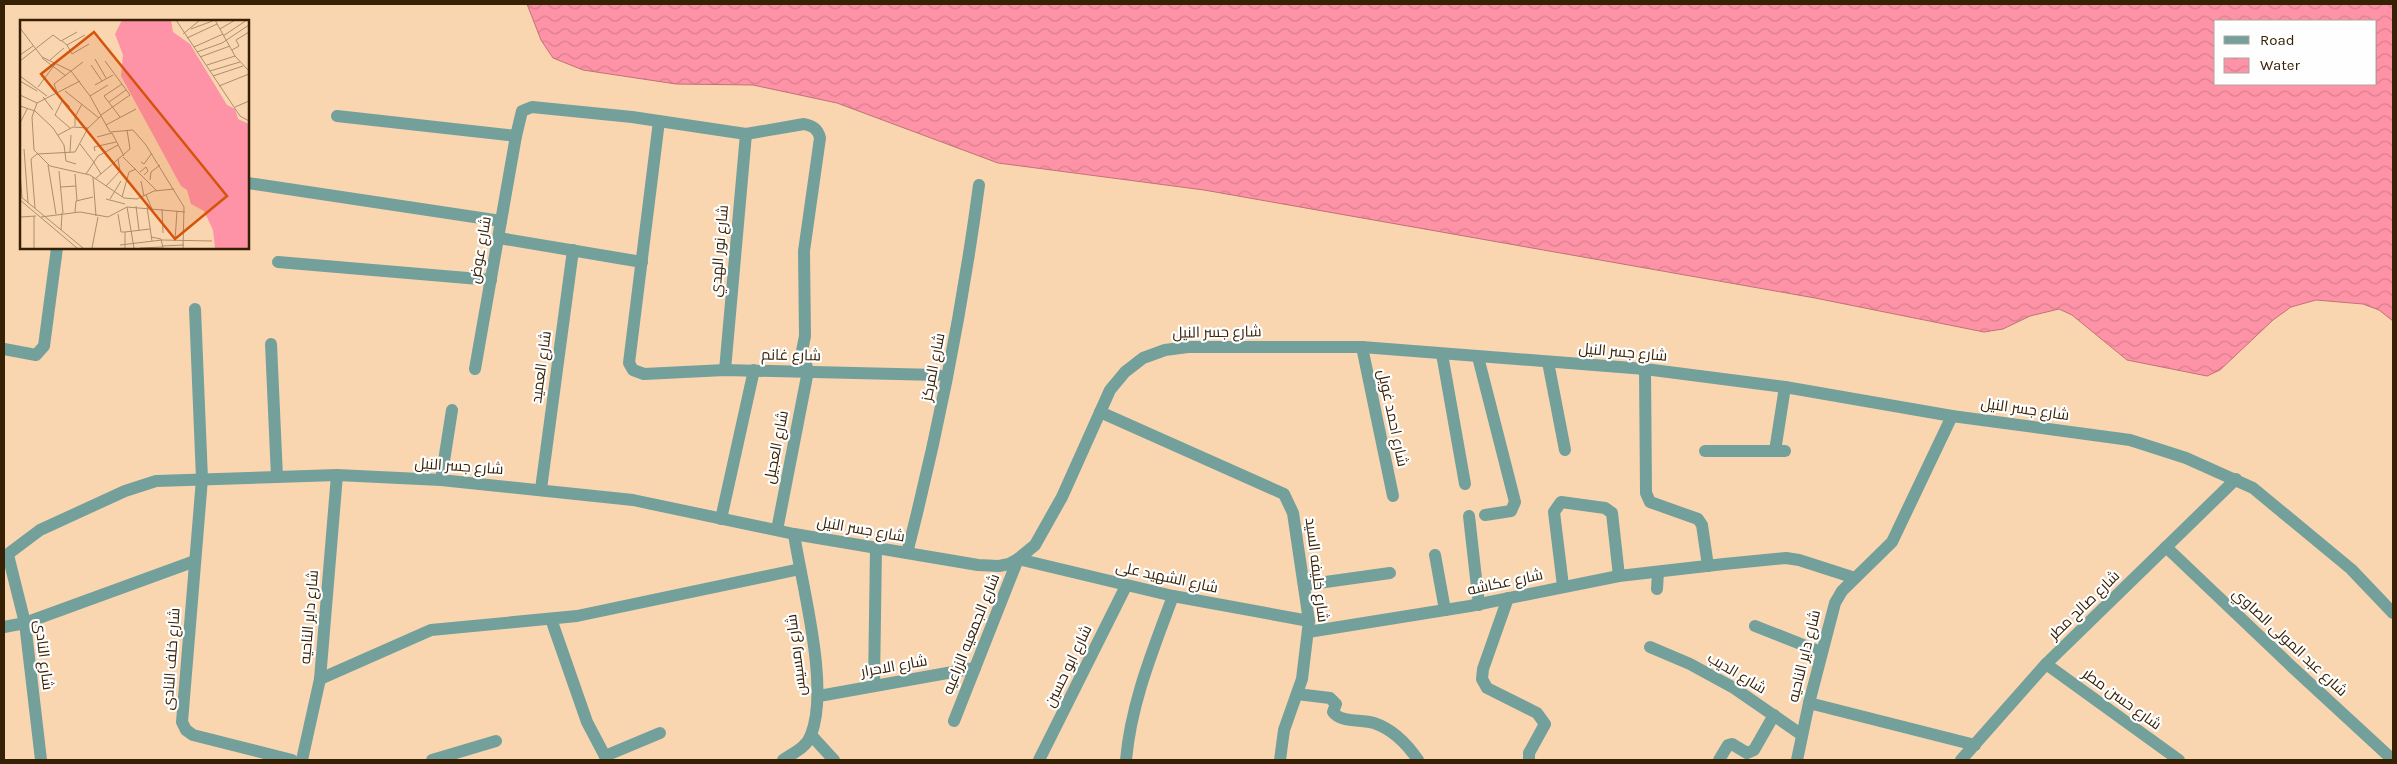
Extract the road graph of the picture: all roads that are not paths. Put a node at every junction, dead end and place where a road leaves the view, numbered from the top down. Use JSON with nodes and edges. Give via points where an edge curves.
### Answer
{"nodes":[{"id":1,"x":337,"y":116,"type":"dead end"},
{"id":2,"x":659,"y":121,"type":"junction"},
{"id":3,"x":746,"y":134,"type":"junction"},
{"id":4,"x":516,"y":136,"type":"junction"},
{"id":5,"x":249,"y":184,"type":"edge"},
{"id":6,"x":979,"y":185,"type":"dead end"},
{"id":7,"x":501,"y":222,"type":"junction"},
{"id":8,"x":498,"y":238,"type":"junction"},
{"id":9,"x":57,"y":249,"type":"edge"},
{"id":10,"x":573,"y":250,"type":"junction"},
{"id":11,"x":278,"y":262,"type":"dead end"},
{"id":12,"x":642,"y":262,"type":"junction"},
{"id":13,"x":492,"y":280,"type":"junction"},
{"id":14,"x":195,"y":309,"type":"dead end"},
{"id":15,"x":271,"y":344,"type":"dead end"},
{"id":16,"x":1362,"y":347,"type":"junction"},
{"id":17,"x":4,"y":349,"type":"edge"},
{"id":18,"x":1442,"y":354,"type":"junction"},
{"id":19,"x":1478,"y":356,"type":"junction"},
{"id":20,"x":1548,"y":362,"type":"junction"},
{"id":21,"x":475,"y":369,"type":"dead end"},
{"id":22,"x":1645,"y":369,"type":"junction"},
{"id":23,"x":725,"y":370,"type":"junction"},
{"id":24,"x":754,"y":370,"type":"junction"},
{"id":25,"x":808,"y":371,"type":"junction"},
{"id":26,"x":938,"y":375,"type":"dead end"},
{"id":27,"x":1785,"y":387,"type":"junction"},
{"id":28,"x":452,"y":410,"type":"dead end"},
{"id":29,"x":1100,"y":412,"type":"junction"},
{"id":30,"x":1952,"y":416,"type":"junction"},
{"id":31,"x":1565,"y":450,"type":"dead end"},
{"id":32,"x":1704,"y":451,"type":"dead end"},
{"id":33,"x":337,"y":475,"type":"junction"},
{"id":34,"x":277,"y":477,"type":"junction"},
{"id":35,"x":202,"y":479,"type":"junction"},
{"id":36,"x":2236,"y":479,"type":"junction"},
{"id":37,"x":441,"y":480,"type":"junction"},
{"id":38,"x":1464,"y":484,"type":"dead end"},
{"id":39,"x":541,"y":489,"type":"junction"},
{"id":40,"x":1393,"y":496,"type":"dead end"},
{"id":41,"x":1484,"y":515,"type":"dead end"},
{"id":42,"x":1469,"y":516,"type":"dead end"},
{"id":43,"x":721,"y":519,"type":"junction"},
{"id":44,"x":777,"y":530,"type":"junction"},
{"id":45,"x":794,"y":534,"type":"junction"},
{"id":46,"x":876,"y":547,"type":"junction"},
{"id":47,"x":2166,"y":547,"type":"junction"},
{"id":48,"x":907,"y":553,"type":"junction"},
{"id":49,"x":1434,"y":555,"type":"dead end"},
{"id":50,"x":6,"y":556,"type":"edge"},
{"id":51,"x":1018,"y":559,"type":"junction"},
{"id":52,"x":195,"y":561,"type":"junction"},
{"id":53,"x":1708,"y":566,"type":"junction"},
{"id":54,"x":800,"y":569,"type":"junction"},
{"id":55,"x":1658,"y":572,"type":"junction"},
{"id":56,"x":1390,"y":574,"type":"dead end"},
{"id":57,"x":1619,"y":576,"type":"junction"},
{"id":58,"x":1855,"y":578,"type":"junction"},
{"id":59,"x":1304,"y":585,"type":"junction"},
{"id":60,"x":1126,"y":586,"type":"junction"},
{"id":61,"x":1563,"y":586,"type":"junction"},
{"id":62,"x":1657,"y":589,"type":"dead end"},
{"id":63,"x":1173,"y":596,"type":"junction"},
{"id":64,"x":1508,"y":598,"type":"junction"},
{"id":65,"x":1479,"y":605,"type":"junction"},
{"id":66,"x":1445,"y":610,"type":"junction"},
{"id":67,"x":2393,"y":613,"type":"edge"},
{"id":68,"x":551,"y":619,"type":"junction"},
{"id":69,"x":25,"y":623,"type":"junction"},
{"id":70,"x":1755,"y":626,"type":"dead end"},
{"id":71,"x":4,"y":627,"type":"edge"},
{"id":72,"x":1309,"y":627,"type":"junction"},
{"id":73,"x":1650,"y":647,"type":"dead end"},
{"id":74,"x":1821,"y":652,"type":"junction"},
{"id":75,"x":2046,"y":664,"type":"junction"},
{"id":76,"x":975,"y":668,"type":"junction"},
{"id":77,"x":320,"y":679,"type":"junction"},
{"id":78,"x":874,"y":685,"type":"junction"},
{"id":79,"x":1297,"y":694,"type":"junction"},
{"id":80,"x":819,"y":696,"type":"junction"},
{"id":81,"x":1809,"y":703,"type":"junction"},
{"id":82,"x":1774,"y":715,"type":"junction"},
{"id":83,"x":954,"y":720,"type":"dead end"},
{"id":84,"x":660,"y":733,"type":"dead end"},
{"id":85,"x":811,"y":735,"type":"junction"},
{"id":86,"x":1802,"y":735,"type":"junction"},
{"id":87,"x":496,"y":741,"type":"dead end"},
{"id":88,"x":1975,"y":744,"type":"junction"},
{"id":89,"x":606,"y":758,"type":"edge"},
{"id":90,"x":41,"y":760,"type":"edge"},
{"id":91,"x":292,"y":760,"type":"edge"},
{"id":92,"x":302,"y":760,"type":"edge"},
{"id":93,"x":432,"y":760,"type":"edge"},
{"id":94,"x":783,"y":760,"type":"edge"},
{"id":95,"x":834,"y":760,"type":"edge"},
{"id":96,"x":1039,"y":760,"type":"edge"},
{"id":97,"x":1126,"y":760,"type":"edge"},
{"id":98,"x":1280,"y":760,"type":"edge"},
{"id":99,"x":1418,"y":760,"type":"edge"},
{"id":100,"x":1529,"y":760,"type":"edge"},
{"id":101,"x":1719,"y":760,"type":"edge"},
{"id":102,"x":1797,"y":760,"type":"edge"},
{"id":103,"x":1961,"y":760,"type":"edge"},
{"id":104,"x":2179,"y":760,"type":"edge"},
{"id":105,"x":2393,"y":760,"type":"edge"}],
"edges":[{"from":1,"to":4,"type":"street"},
{"from":2,"to":3,"type":"street","name":"شارع عوض"},
{"from":2,"to":4,"type":"street","name":"شارع عوض","via":[[532,107],[520,114]]},
{"from":2,"to":12,"type":"street"},
{"from":3,"to":23,"type":"street","name":"شارع نور الهدي"},
{"from":3,"to":25,"type":"street","name":"شارع عوض","via":[[804,124],[811,125],[819,134],[804,251],[805,336],[802,352]]},
{"from":4,"to":7,"type":"street","name":"شارع عوض"},
{"from":5,"to":7,"type":"street"},
{"from":6,"to":48,"type":"street","name":"شارع المركز","via":[[950,370]]},
{"from":7,"to":8,"type":"street","name":"شارع عوض"},
{"from":8,"to":10,"type":"street"},
{"from":8,"to":13,"type":"street","name":"شارع عوض"},
{"from":9,"to":17,"type":"street","via":[[44,346],[36,355]]},
{"from":10,"to":12,"type":"street"},
{"from":10,"to":39,"type":"street","name":"شارع العميد"},
{"from":11,"to":13,"type":"street"},
{"from":12,"to":23,"type":"street","name":"شارع غانم","via":[[629,363],[633,370],[644,374]]},
{"from":13,"to":21,"type":"street","name":"شارع عوض"},
{"from":14,"to":35,"type":"street","name":"شارع خلف النادى"},
{"from":15,"to":34,"type":"street"},
{"from":16,"to":18,"type":"street","name":"شارع جسر النيل"},
{"from":16,"to":29,"type":"street","name":"شارع جسر النيل","via":[[1188,347],[1165,350],[1143,358],[1125,372],[1110,390]]},
{"from":16,"to":40,"type":"street","name":"شارع احمد غويل"},
{"from":18,"to":19,"type":"street","name":"شارع جسر النيل"},
{"from":18,"to":38,"type":"street"},
{"from":19,"to":20,"type":"street","name":"شارع جسر النيل"},
{"from":19,"to":41,"type":"street","via":[[1515,502],[1511,511]]},
{"from":20,"to":22,"type":"street","name":"شارع جسر النيل"},
{"from":20,"to":31,"type":"street"},
{"from":22,"to":27,"type":"street","name":"شارع جسر النيل"},
{"from":22,"to":53,"type":"street","via":[[1646,493],[1650,502],[1698,519],[1702,525]]},
{"from":23,"to":24,"type":"street","name":"شارع غانم"},
{"from":24,"to":25,"type":"street","name":"شارع غانم"},
{"from":24,"to":43,"type":"street"},
{"from":25,"to":26,"type":"street","name":"شارع غانم"},
{"from":25,"to":44,"type":"street","name":"شارع العجيل"},
{"from":27,"to":30,"type":"street","name":"شارع جسر النيل"},
{"from":27,"to":32,"type":"street","via":[[1780,451]]},
{"from":28,"to":37,"type":"street"},
{"from":29,"to":51,"type":"street","name":"شارع جسر النيل","via":[[1050,520],[1035,545]]},
{"from":29,"to":59,"type":"street","name":"شارع خليفه السيد","via":[[1284,494],[1294,513]]},
{"from":30,"to":36,"type":"street","name":"شارع جسر النيل","via":[[2130,440]]},
{"from":30,"to":58,"type":"street","name":"شارع داير الناحيه","via":[[1892,542]]},
{"from":33,"to":34,"type":"street","name":"شارع جسر النيل"},
{"from":33,"to":37,"type":"street","name":"شارع جسر النيل"},
{"from":33,"to":77,"type":"street","name":"شارع داير الناحيه"},
{"from":34,"to":35,"type":"street","name":"شارع جسر النيل"},
{"from":35,"to":50,"type":"street","name":"شارع جسر النيل","via":[[156,481],[125,491],[40,530]]},
{"from":35,"to":52,"type":"street","name":"شارع خلف النادى"},
{"from":36,"to":47,"type":"street","name":"شارع صالح مطر"},
{"from":36,"to":67,"type":"street","name":"شارع جسر النيل","via":[[2253,488],[2302,527],[2351,569]]},
{"from":37,"to":39,"type":"street","name":"شارع جسر النيل"},
{"from":39,"to":43,"type":"street","name":"شارع جسر النيل","via":[[633,500]]},
{"from":42,"to":65,"type":"street"},
{"from":43,"to":44,"type":"street","name":"شارع جسر النيل"},
{"from":44,"to":45,"type":"street","name":"شارع جسر النيل"},
{"from":45,"to":46,"type":"street","name":"شارع جسر النيل"},
{"from":45,"to":54,"type":"street","name":"شارع رمسيس"},
{"from":46,"to":48,"type":"street","name":"شارع جسر النيل"},
{"from":46,"to":78,"type":"street"},
{"from":47,"to":75,"type":"street","name":"شارع صالح مطر"},
{"from":47,"to":105,"type":"street","name":"شارع عبد المولى الصاوي"},
{"from":48,"to":51,"type":"street","name":"شارع جسر النيل","via":[[988,566],[1004,565]]},
{"from":49,"to":66,"type":"street"},
{"from":50,"to":69,"type":"street","name":"شارع النادى"},
{"from":51,"to":60,"type":"street","name":"شارع الشهيد على"},
{"from":51,"to":76,"type":"street","name":"شارع الجمعيه الزراعيه"},
{"from":52,"to":69,"type":"street"},
{"from":52,"to":91,"type":"street","name":"شارع خلف النادى","via":[[182,722],[193,735]]},
{"from":53,"to":55,"type":"street","name":"شارع عكاشه"},
{"from":53,"to":58,"type":"street","name":"شارع عكاشه","via":[[1786,558]]},
{"from":54,"to":68,"type":"street"},
{"from":54,"to":80,"type":"street","name":"شارع رمسيس"},
{"from":55,"to":57,"type":"street","name":"شارع عكاشه"},
{"from":55,"to":62,"type":"street"},
{"from":56,"to":59,"type":"street"},
{"from":57,"to":61,"type":"street","name":"شارع عكاشه"},
{"from":57,"to":61,"type":"street","via":[[1612,513],[1605,508],[1561,502],[1554,512]]},
{"from":58,"to":74,"type":"street","name":"شارع داير الناحيه","via":[[1835,603]]},
{"from":59,"to":72,"type":"street","name":"شارع خليفه السيد"},
{"from":60,"to":63,"type":"street","name":"شارع الشهيد على"},
{"from":60,"to":96,"type":"street","name":"شارع ابو حسين"},
{"from":61,"to":64,"type":"street","name":"شارع عكاشه"},
{"from":63,"to":72,"type":"street","name":"شارع الشهيد على"},
{"from":63,"to":97,"type":"street","via":[[1138,691]]},
{"from":64,"to":65,"type":"street","name":"شارع عكاشه"},
{"from":64,"to":100,"type":"street","via":[[1482,679],[1487,688],[1542,718],[1545,724],[1529,753]]},
{"from":65,"to":66,"type":"street","name":"شارع عكاشه"},
{"from":66,"to":72,"type":"street","name":"شارع عكاشه"},
{"from":68,"to":77,"type":"street","via":[[431,630]]},
{"from":68,"to":89,"type":"street","via":[[587,722]]},
{"from":69,"to":71,"type":"street"},
{"from":69,"to":90,"type":"street","name":"شارع النادى"},
{"from":70,"to":74,"type":"street"},
{"from":72,"to":79,"type":"street","name":"شارع خليفه السيد"},
{"from":73,"to":82,"type":"street","name":"شارع الديب","via":[[1734,688]]},
{"from":74,"to":81,"type":"street","name":"شارع داير الناحيه"},
{"from":75,"to":88,"type":"street","name":"شارع صالح مطر"},
{"from":75,"to":104,"type":"street","name":"شارع حسن مطر"},
{"from":76,"to":78,"type":"street","name":"شارع الاحرار"},
{"from":76,"to":83,"type":"street","name":"شارع الجمعيه الزراعيه"},
{"from":77,"to":92,"type":"street","name":"شارع داير الناحيه"},
{"from":78,"to":80,"type":"street","name":"شارع الاحرار"},
{"from":79,"to":98,"type":"street","name":"شارع خليفه السيد","via":[[1284,730]]},
{"from":79,"to":99,"type":"street","via":[[1330,698],[1336,704],[1333,712],[1339,717],[1373,723],[1391,731]]},
{"from":80,"to":85,"type":"street","name":"شارع رمسيس"},
{"from":81,"to":86,"type":"street","name":"شارع داير الناحيه"},
{"from":81,"to":88,"type":"street"},
{"from":82,"to":86,"type":"street","name":"شارع الديب"},
{"from":82,"to":101,"type":"street","via":[[1754,750],[1747,752],[1728,745]]},
{"from":84,"to":89,"type":"street"},
{"from":85,"to":94,"type":"street","via":[[806,744]]},
{"from":85,"to":95,"type":"street"},
{"from":86,"to":102,"type":"street","name":"شارع داير الناحيه"},
{"from":87,"to":93,"type":"street"},
{"from":88,"to":103,"type":"street","name":"شارع صالح مطر"}]}
